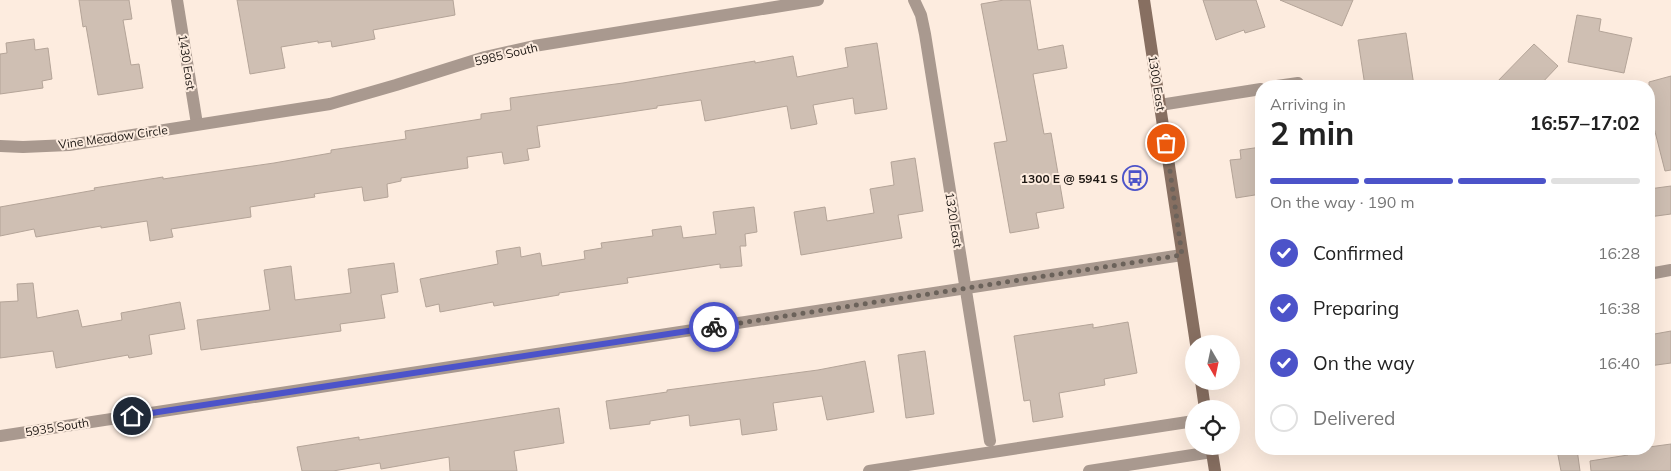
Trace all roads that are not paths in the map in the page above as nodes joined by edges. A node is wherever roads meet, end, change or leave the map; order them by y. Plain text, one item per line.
1 (177, 0) edge
2 (818, 0) edge
3 (914, 0) edge
4 (1144, 0) edge
5 (1255, 90) edge
6 (1160, 105) junction
7 (197, 124) junction
8 (0, 146) edge
9 (1182, 255) junction
10 (1671, 270) edge
11 (1655, 273) edge
12 (965, 289) junction
13 (1195, 335) edge
14 (1185, 422) edge
15 (0, 436) edge
16 (990, 441) dead end
17 (1185, 454) edge
18 (1212, 455) edge
19 (869, 471) edge
20 (1090, 471) edge
21 (1215, 471) edge

1 - 7 street, 1430 East
2 - 7 street, 5985 South
3 - 12 street, 1320 East
4 - 6 main road, 1300 East
5 - 6 street
6 - 9 main road, 1300 East
7 - 8 street, Vine Meadow Circle
9 - 12 street, 5935 South
9 - 13 main road, 1300 East
10 - 11 street
12 - 15 street, 5935 South
12 - 16 street, 1320 East
14 - 19 street
17 - 20 street
18 - 21 main road

